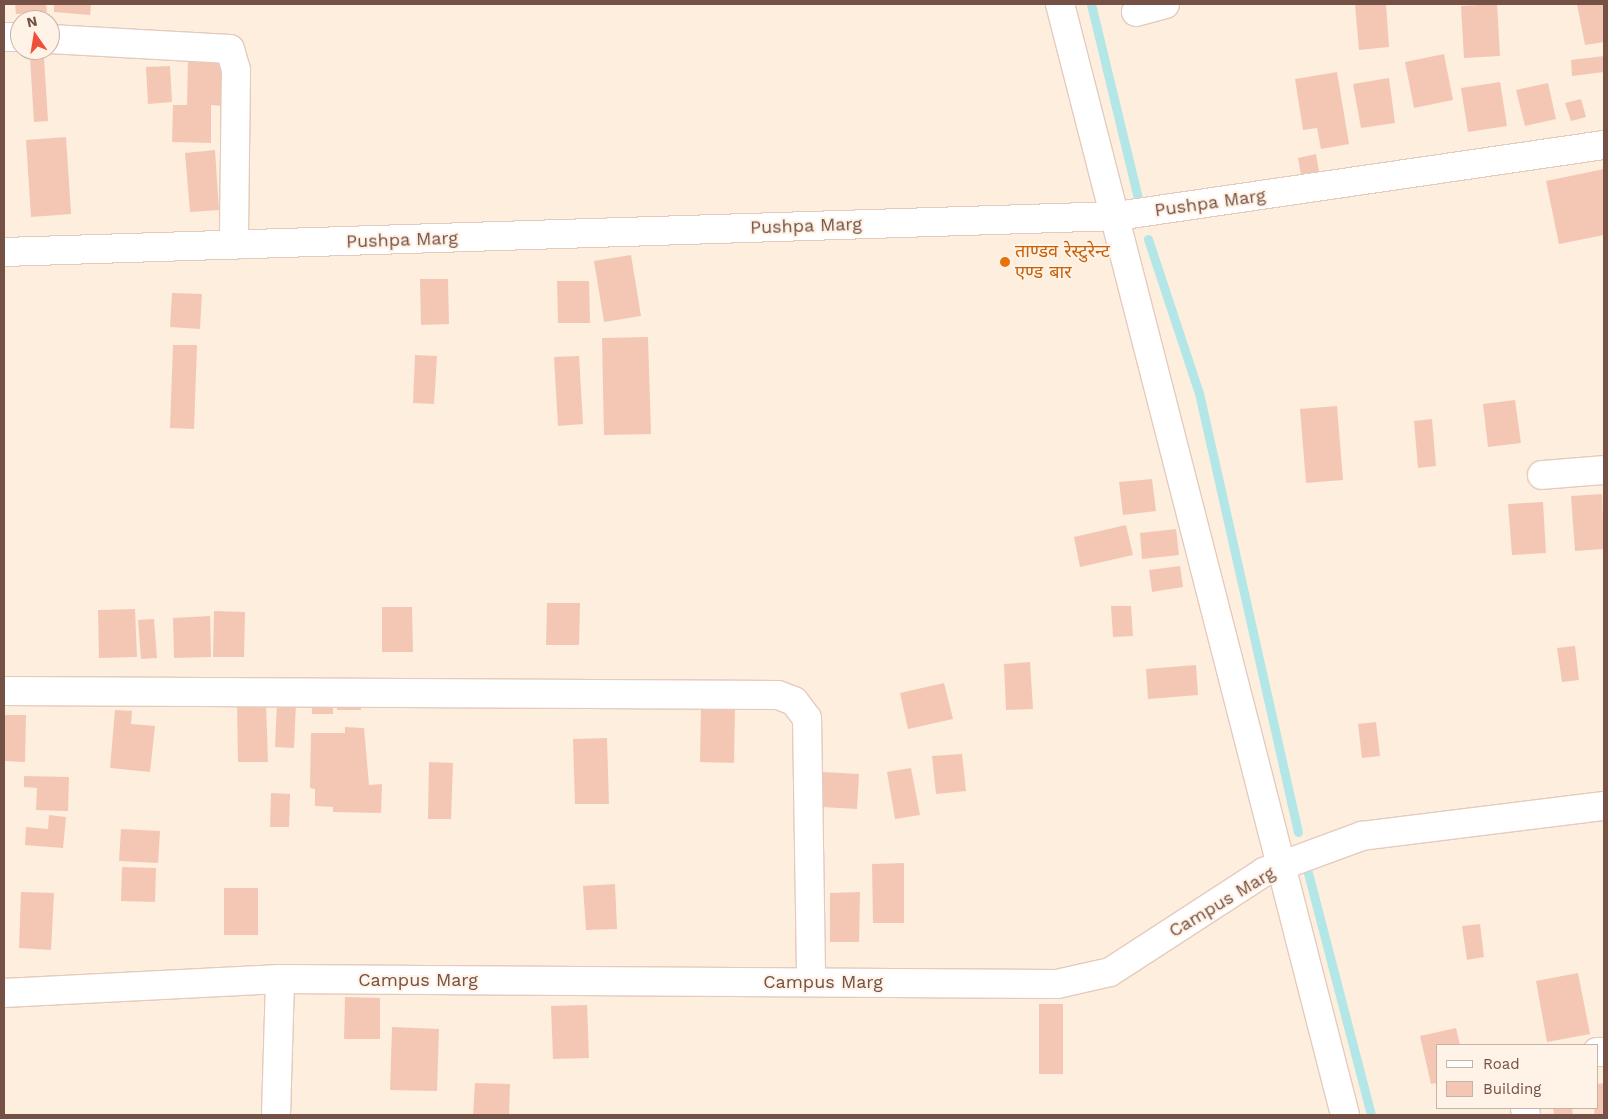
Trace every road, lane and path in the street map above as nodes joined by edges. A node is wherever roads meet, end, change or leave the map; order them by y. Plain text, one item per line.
1 (1060, 4) edge
2 (1165, 4) edge
3 (1136, 12) dead end
4 (60, 40) edge
5 (1604, 145) edge
6 (1117, 216) junction
7 (234, 245) junction
8 (4, 252) edge
9 (1604, 470) edge
10 (1542, 475) dead end
11 (4, 691) edge
12 (1604, 806) edge
13 (1281, 866) junction
14 (280, 979) junction
15 (812, 982) junction
16 (4, 993) edge
17 (276, 1115) edge
18 (1345, 1115) edge

1 - 6 street
2 - 3 street
4 - 7 street
5 - 6 street, Pushpa Marg
6 - 7 street, Pushpa Marg
6 - 13 street
7 - 8 street, Pushpa Marg
9 - 10 street
11 - 15 street
12 - 13 street, Campus Marg
13 - 15 street, Campus Marg
13 - 18 street
14 - 15 street, Campus Marg
14 - 16 street, Campus Marg
14 - 17 street

